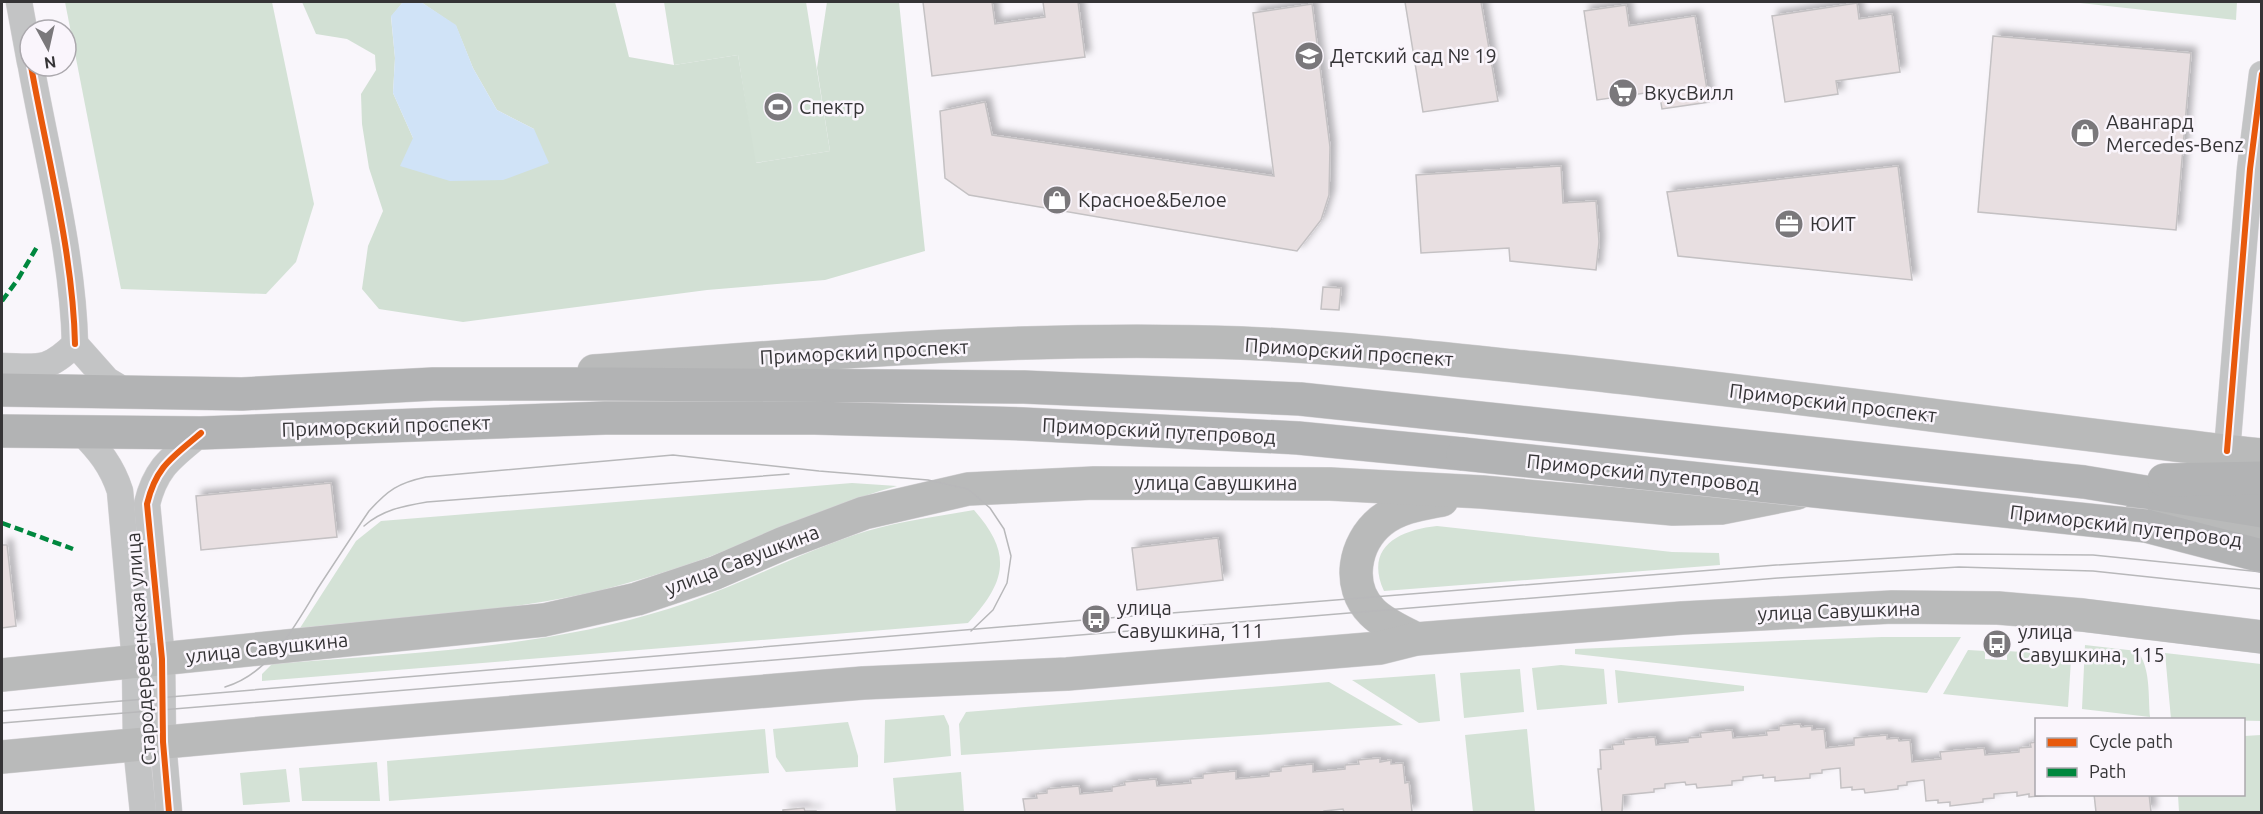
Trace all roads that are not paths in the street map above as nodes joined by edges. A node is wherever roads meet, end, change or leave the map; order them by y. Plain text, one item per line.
1 (19, 2) edge
2 (22, 18) edge
3 (2262, 74) edge
4 (33, 78) edge
5 (75, 344) junction
6 (2, 366) edge
7 (434, 384) junction
8 (1024, 387) joint
9 (2, 390) edge
10 (127, 392) junction
11 (1023, 424) joint
12 (2, 431) edge
13 (81, 432) junction
14 (201, 433) junction
15 (2227, 451) junction
16 (2262, 455) edge
17 (2262, 478) edge
18 (2084, 482) junction
19 (1482, 492) junction
20 (2262, 512) edge
21 (2146, 526) junction
22 (2262, 528) edge
23 (2262, 541) edge
24 (2262, 556) edge
25 (2262, 637) edge
26 (1416, 639) junction
27 (149, 660) junction
28 (2, 675) edge
29 (149, 744) junction
30 (2, 757) edge
31 (143, 813) edge
32 (170, 813) edge

1 - 2 street
3 - 15 street
4 - 5 street
5 - 6 street
5 - 10 street
7 - 8 main road, Приморский проспект
7 - 10 main road, Приморский проспект
7 - 15 main road, Приморский проспект
8 - 18 main road, Приморский путепровод
9 - 10 main road, Приморский проспект
11 - 14 main road, Приморский проспект
11 - 21 main road, Приморский путепровод, bridge
12 - 13 main road, Приморский проспект
13 - 14 main road, Приморский проспект
13 - 27 street, Стародеревенская улица
14 - 27 street, Стародеревенская улица
15 - 16 main road, Приморский проспект
17 - 18 main road
18 - 20 main road, Приморский путепровод
19 - 22 main road, улица Савушкина
19 - 26 main road, улица Савушкина
19 - 27 main road, улица Савушкина
21 - 23 main road, Приморский путепровод
21 - 24 main road
25 - 26 main road, улица Савушкина
26 - 29 main road, улица Савушкина
27 - 28 main road, улица Савушкина
27 - 29 street, Стародеревенская улица
29 - 30 main road, улица Савушкина
29 - 31 street, Стародеревенская улица
29 - 32 street, Стародеревенская улица

